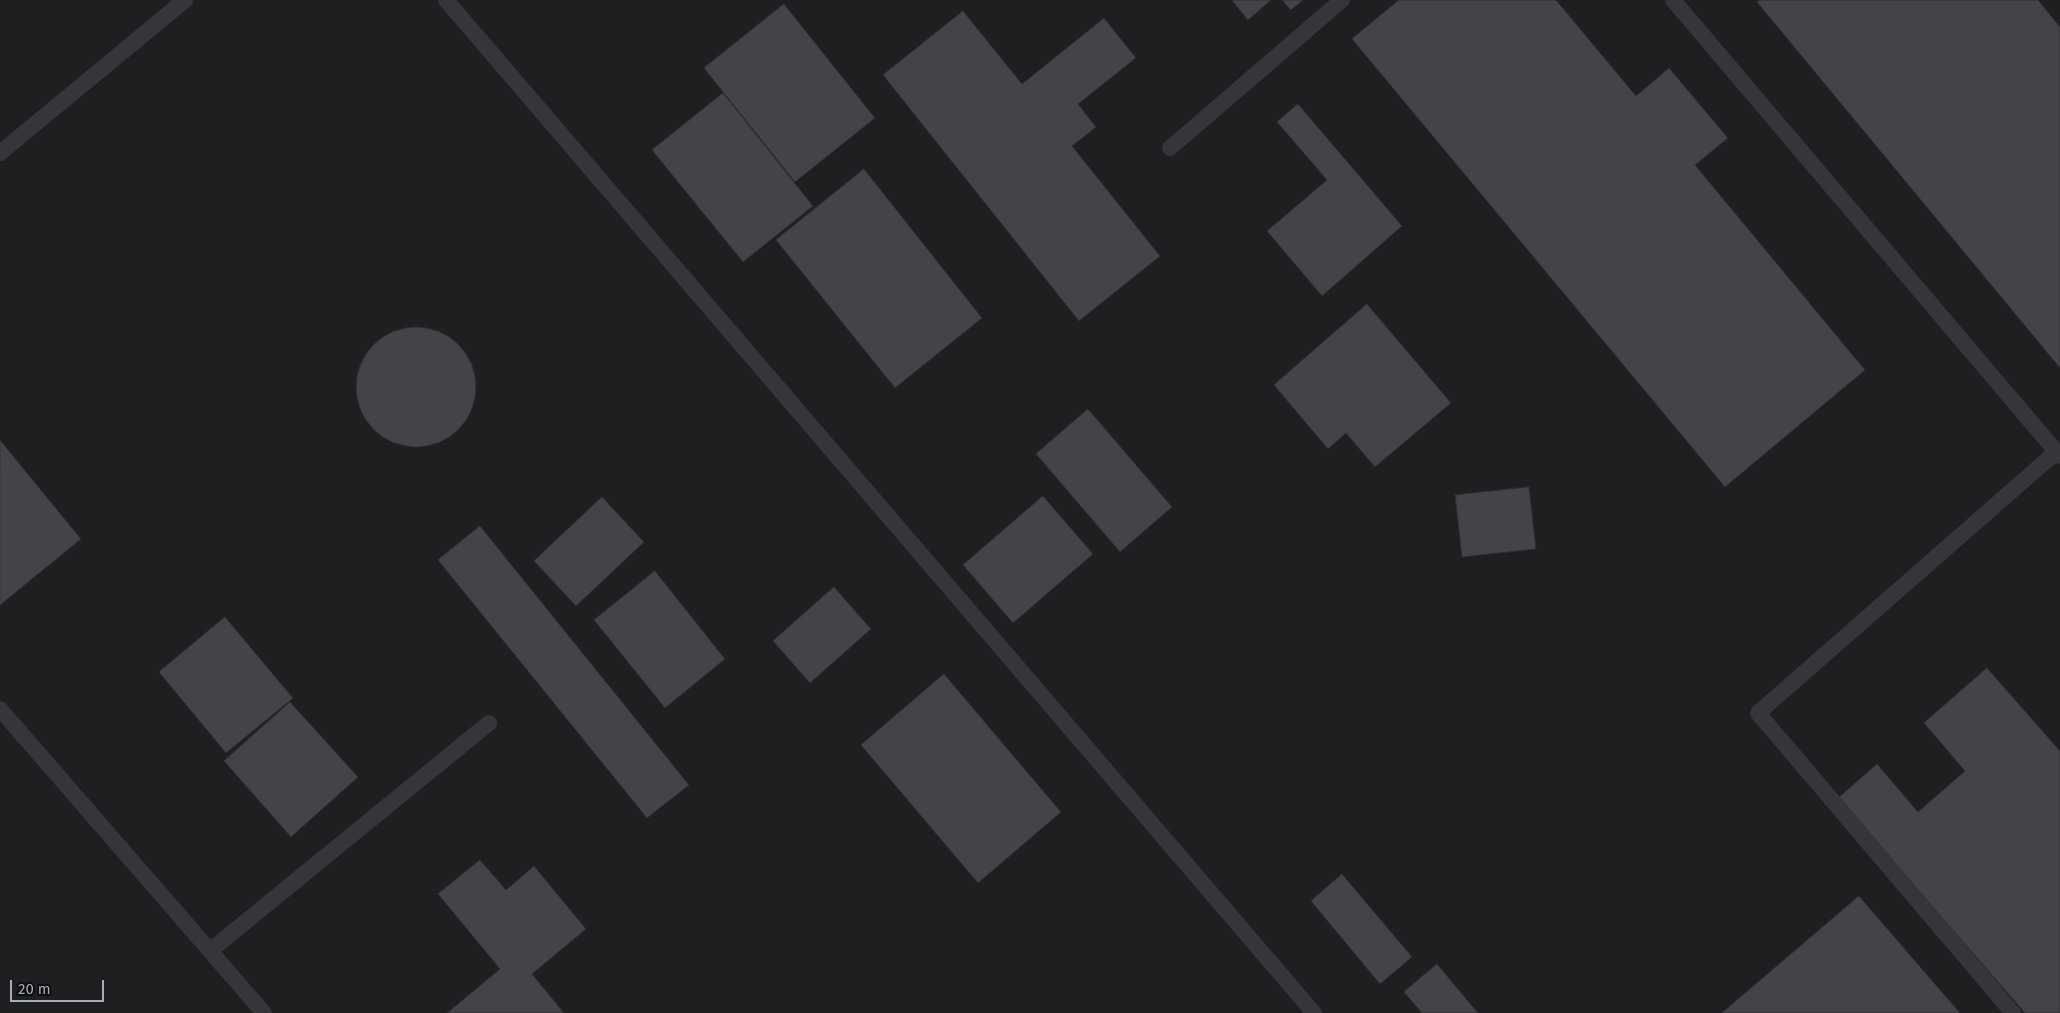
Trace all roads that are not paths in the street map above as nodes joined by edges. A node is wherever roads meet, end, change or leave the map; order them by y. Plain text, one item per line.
1 (185, 0) edge
2 (446, 0) edge
3 (1342, 0) edge
4 (1673, 0) edge
5 (1170, 148) dead end
6 (0, 152) edge
7 (2058, 454) edge
8 (0, 710) edge
9 (489, 723) dead end
10 (210, 950) junction
11 (264, 1013) edge
12 (1314, 1013) edge
13 (2013, 1013) edge

1 - 6 lane
2 - 12 lane
3 - 5 lane
4 - 7 lane
7 - 13 lane
8 - 10 lane
9 - 10 lane
10 - 11 lane

